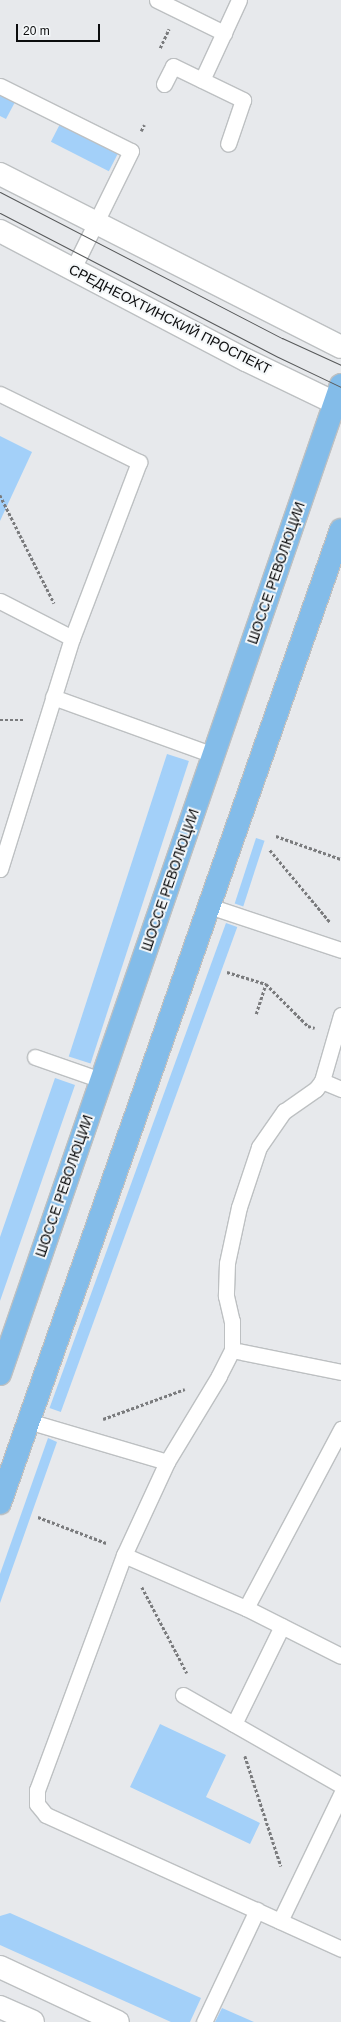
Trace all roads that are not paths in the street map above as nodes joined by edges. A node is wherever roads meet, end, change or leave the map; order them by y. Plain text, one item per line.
1 (157, 0) edge
2 (239, 0) edge
3 (224, 33) junction
4 (202, 80) junction
5 (164, 84) dead end
6 (0, 86) edge
7 (228, 144) dead end
8 (0, 174) edge
9 (96, 222) junction
10 (0, 231) edge
11 (73, 269) junction
12 (341, 347) edge
13 (0, 394) edge
14 (339, 398) edge
15 (341, 530) edge
16 (0, 601) edge
17 (72, 638) junction
18 (53, 698) junction
19 (213, 755) junction
20 (6, 833) edge
21 (0, 868) edge
22 (209, 906) junction
23 (341, 950) edge
24 (341, 1015) edge
25 (35, 1057) dead end
26 (101, 1080) junction
27 (322, 1081) junction
28 (341, 1089) edge
29 (232, 1350) junction
30 (341, 1372) edge
31 (0, 1374) edge
32 (28, 1421) junction
33 (341, 1429) edge
34 (167, 1462) junction
35 (0, 1503) edge
36 (124, 1555) junction
37 (246, 1608) junction
38 (282, 1626) junction
39 (341, 1656) edge
40 (183, 1695) dead end
41 (234, 1724) junction
42 (341, 1786) edge
43 (341, 1794) edge
44 (257, 1910) junction
45 (280, 1921) junction
46 (341, 1949) edge
47 (0, 1967) edge
48 (0, 2007) edge
49 (33, 2022) edge
50 (118, 2022) edge
51 (204, 2022) edge

1 - 3 lane
2 - 3 lane
3 - 4 lane
4 - 5 lane
4 - 7 lane
6 - 9 lane
8 - 9 main road
9 - 11 lane
9 - 12 main road
10 - 11 main road, СРЕДНЕОХТИНСКИЙ ПРОСПЕКТ
11 - 14 main road, СРЕДНЕОХТИНСКИЙ ПРОСПЕКТ
13 - 17 lane
14 - 19 main road, ШОССЕ РЕВОЛЮЦИИ
15 - 22 main road
16 - 17 lane
17 - 18 lane
18 - 19 lane
18 - 20 lane
19 - 26 main road, ШОССЕ РЕВОЛЮЦИИ
20 - 21 lane
22 - 23 lane
22 - 32 main road
24 - 27 lane
25 - 26 lane
26 - 31 main road, ШОССЕ РЕВОЛЮЦИИ
27 - 28 lane
27 - 29 lane
29 - 30 lane
29 - 34 lane
32 - 34 lane
32 - 35 main road
33 - 37 lane
34 - 36 lane
36 - 37 lane
36 - 44 lane
37 - 38 lane
38 - 39 lane
38 - 41 lane
40 - 41 lane
41 - 42 lane
43 - 45 lane
44 - 45 lane
44 - 51 lane
45 - 46 lane
47 - 50 main road
48 - 49 main road

